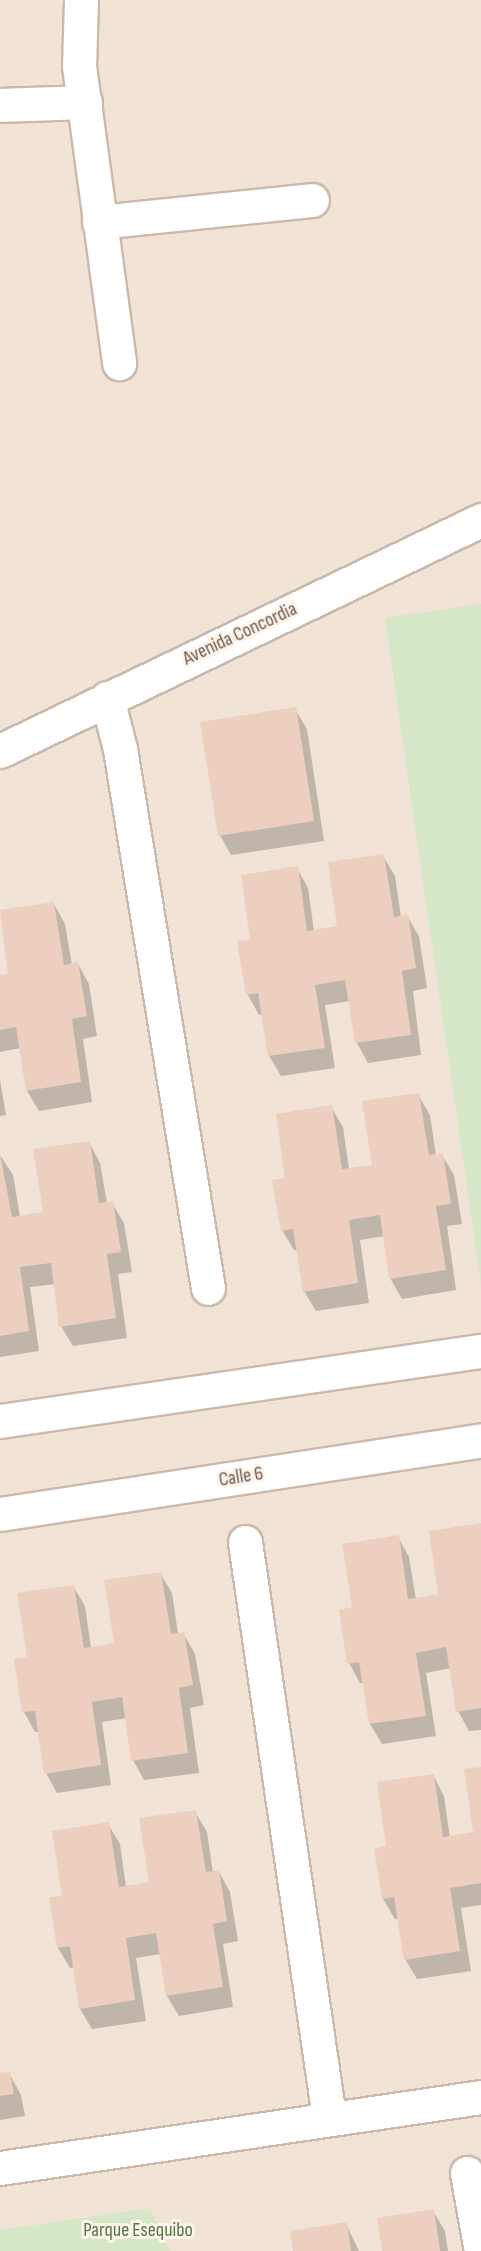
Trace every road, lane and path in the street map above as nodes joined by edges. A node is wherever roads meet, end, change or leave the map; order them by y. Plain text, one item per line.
1 (81, 0) edge
2 (85, 102) junction
3 (0, 105) edge
4 (312, 200) dead end
5 (99, 222) junction
6 (119, 363) dead end
7 (481, 520) edge
8 (107, 698) junction
9 (0, 751) edge
10 (208, 1288) dead end
11 (481, 1351) edge
12 (0, 1421) edge
13 (481, 1440) edge
14 (0, 1514) edge
15 (245, 1542) dead end
16 (481, 2097) edge
17 (329, 2117) junction
18 (0, 2169) edge
19 (467, 2174) dead end
20 (481, 2251) edge

1 - 2 street
2 - 3 street
2 - 5 street
4 - 5 street
5 - 6 street
7 - 8 street, Avenida Concordia
8 - 9 street, Avenida Concordia
8 - 10 street
11 - 12 street
13 - 14 street, Calle 6
15 - 17 street
16 - 17 street
17 - 18 street
19 - 20 street

